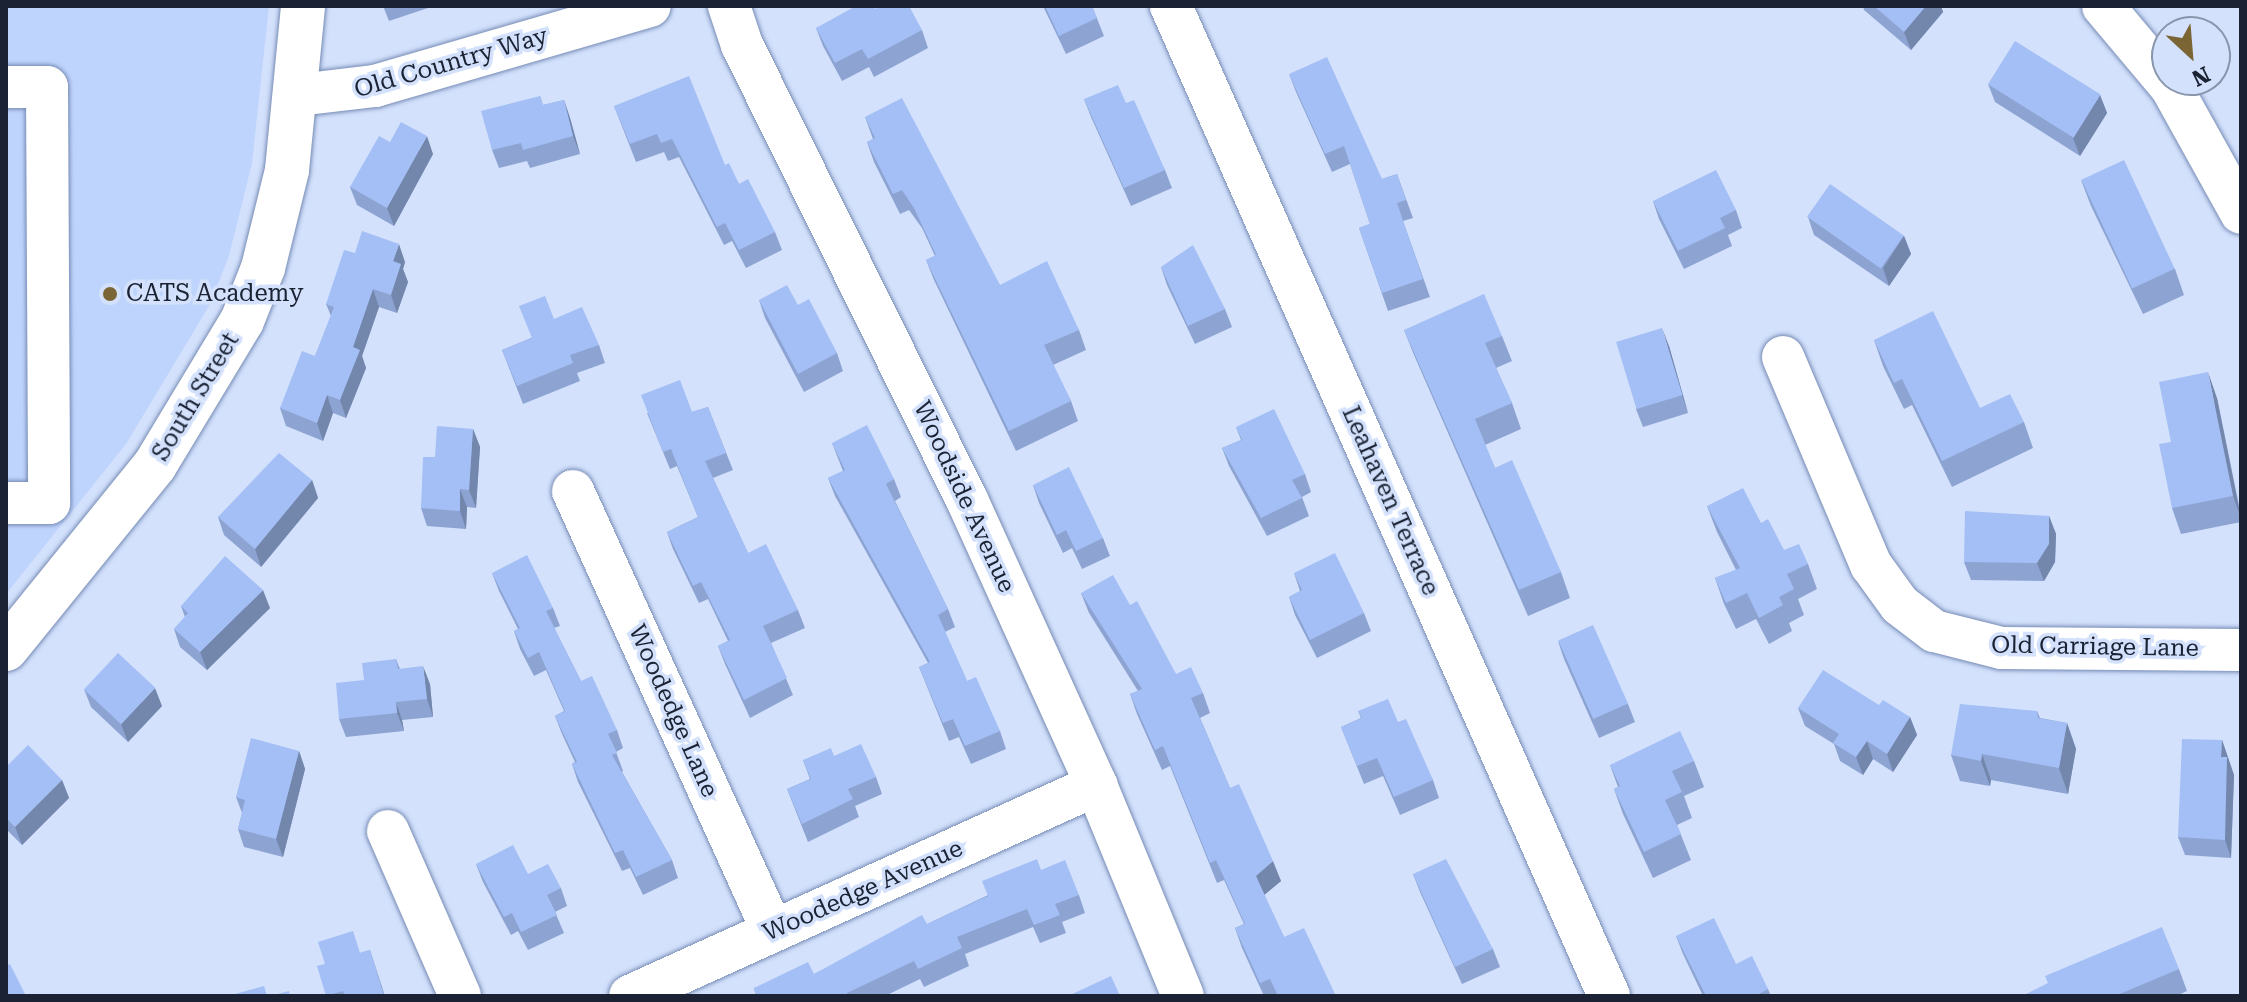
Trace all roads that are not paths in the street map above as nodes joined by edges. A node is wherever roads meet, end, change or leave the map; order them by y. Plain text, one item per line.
1 (303, 6) edge
2 (650, 6) edge
3 (729, 6) edge
4 (1171, 6) edge
5 (2103, 6) edge
6 (6, 87) edge
7 (298, 95) junction
8 (2241, 213) edge
9 (1783, 357) dead end
10 (573, 491) dead end
11 (6, 503) edge
12 (49, 503) junction
13 (99, 539) junction
14 (6, 649) edge
15 (2241, 650) edge
16 (1096, 785) junction
17 (388, 831) dead end
18 (773, 931) junction
19 (460, 996) edge
20 (630, 996) edge
21 (1183, 996) edge
22 (1609, 996) edge

1 - 7 main road, South Street
2 - 7 street, Old Country Way
3 - 16 street, Woodside Avenue
4 - 22 street, Leahaven Terrace
5 - 8 street
6 - 12 street
7 - 13 main road, South Street
9 - 15 street, Old Carriage Lane
10 - 18 street, Woodedge Lane
11 - 12 street
12 - 13 street
13 - 14 main road, South Street
16 - 18 street, Woodedge Avenue
16 - 21 street, Woodside Avenue
17 - 19 street
18 - 20 street, Woodedge Avenue

